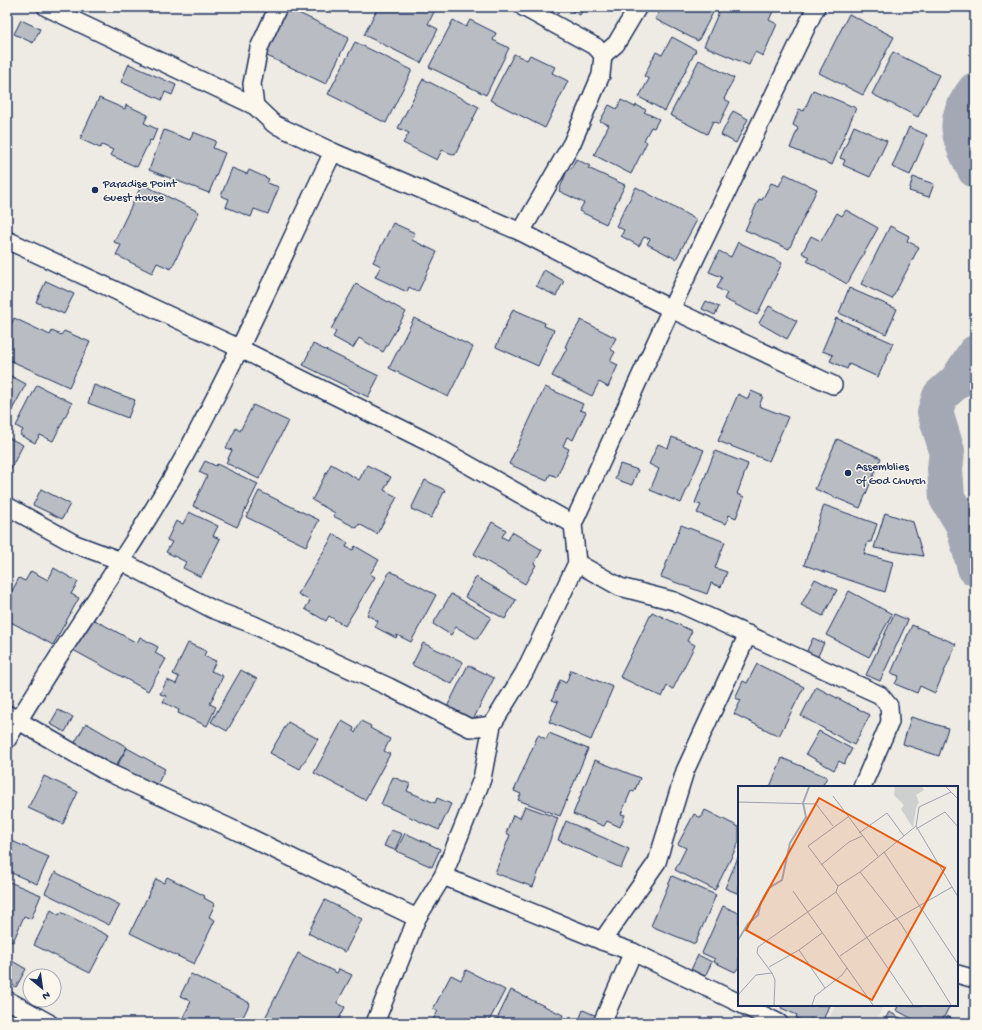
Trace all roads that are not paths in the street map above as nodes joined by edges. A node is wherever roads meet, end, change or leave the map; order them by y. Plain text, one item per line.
1 (46, 7) edge
2 (278, 7) edge
3 (523, 7) edge
4 (638, 7) edge
5 (816, 7) edge
6 (603, 55) junction
7 (255, 106) junction
8 (333, 152) junction
9 (521, 232) junction
10 (7, 240) edge
11 (671, 309) junction
12 (239, 348) junction
13 (833, 385) dead end
14 (7, 506) edge
15 (573, 524) junction
16 (121, 561) junction
17 (578, 563) junction
18 (748, 634) junction
19 (13, 717) edge
20 (492, 725) junction
21 (7, 740) edge
22 (862, 786) edge
23 (443, 876) junction
24 (416, 918) junction
25 (602, 941) junction
26 (633, 952) junction
27 (958, 974) edge
28 (975, 979) edge
29 (7, 1000) edge
30 (738, 1001) edge
31 (748, 1006) edge
32 (48, 1023) edge
33 (375, 1023) edge
34 (602, 1023) edge
35 (779, 1023) edge

1 - 7 street
2 - 7 street
3 - 6 street
4 - 6 street
5 - 11 street
6 - 9 street
7 - 8 street
8 - 9 street
8 - 12 street
9 - 11 street
10 - 12 street
11 - 13 street
11 - 15 street
12 - 15 street
12 - 16 street
14 - 16 street
15 - 17 street
16 - 19 street
16 - 20 street
17 - 18 street
17 - 20 street
18 - 22 street
18 - 25 street
19 - 21 street
19 - 24 street
20 - 23 street
23 - 24 street
23 - 25 street
24 - 33 street
25 - 26 street
26 - 30 street
26 - 34 street
27 - 28 street
29 - 32 street
31 - 35 street

